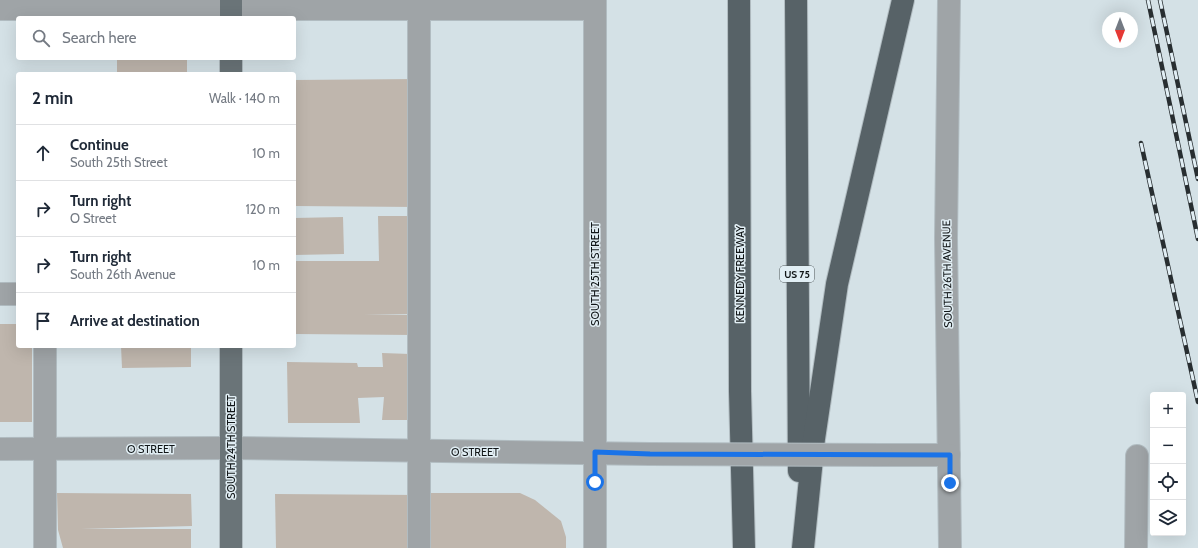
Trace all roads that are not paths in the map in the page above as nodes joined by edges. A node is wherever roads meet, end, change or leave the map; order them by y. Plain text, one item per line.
1 (739, 0) edge
2 (796, 0) edge
3 (903, 0) edge
4 (949, 0) edge
5 (149, 4) edge
6 (419, 4) edge
7 (595, 4) edge
8 (44, 5) edge
9 (0, 9) edge
10 (231, 9) edge
11 (231, 60) edge
12 (231, 72) edge
13 (0, 294) edge
14 (16, 294) edge
15 (45, 348) edge
16 (231, 348) edge
17 (231, 448) junction
18 (45, 449) junction
19 (0, 450) edge
20 (419, 452) junction
21 (595, 452) junction
22 (950, 455) junction
23 (1137, 456) dead end
24 (744, 498) junction
25 (45, 548) edge
26 (231, 548) edge
27 (419, 548) edge
28 (595, 548) edge
29 (738, 548) edge
30 (744, 548) edge
31 (802, 548) edge
32 (950, 548) edge
33 (1136, 548) edge

1 - 24 highway, KENNEDY FREEWAY
2 - 31 highway, US 75
3 - 31 highway
4 - 22 street, SOUTH 26TH AVENUE
5 - 8 street
5 - 10 street
6 - 7 street
6 - 10 street
6 - 20 street
7 - 21 street, SOUTH 25TH STREET
8 - 9 street
11 - 12 main road
13 - 14 street
15 - 18 street
16 - 17 main road, SOUTH 24TH STREET
17 - 18 street, O STREET
17 - 20 street, O STREET
17 - 26 main road, SOUTH 24TH STREET
18 - 19 street, O STREET
18 - 25 street
20 - 21 street, O STREET
20 - 27 street
21 - 22 street, O STREET, bridge
21 - 28 street, SOUTH 25TH STREET
22 - 32 street, SOUTH 26TH AVENUE
23 - 33 street
24 - 29 highway
24 - 30 highway, KENNEDY FREEWAY

